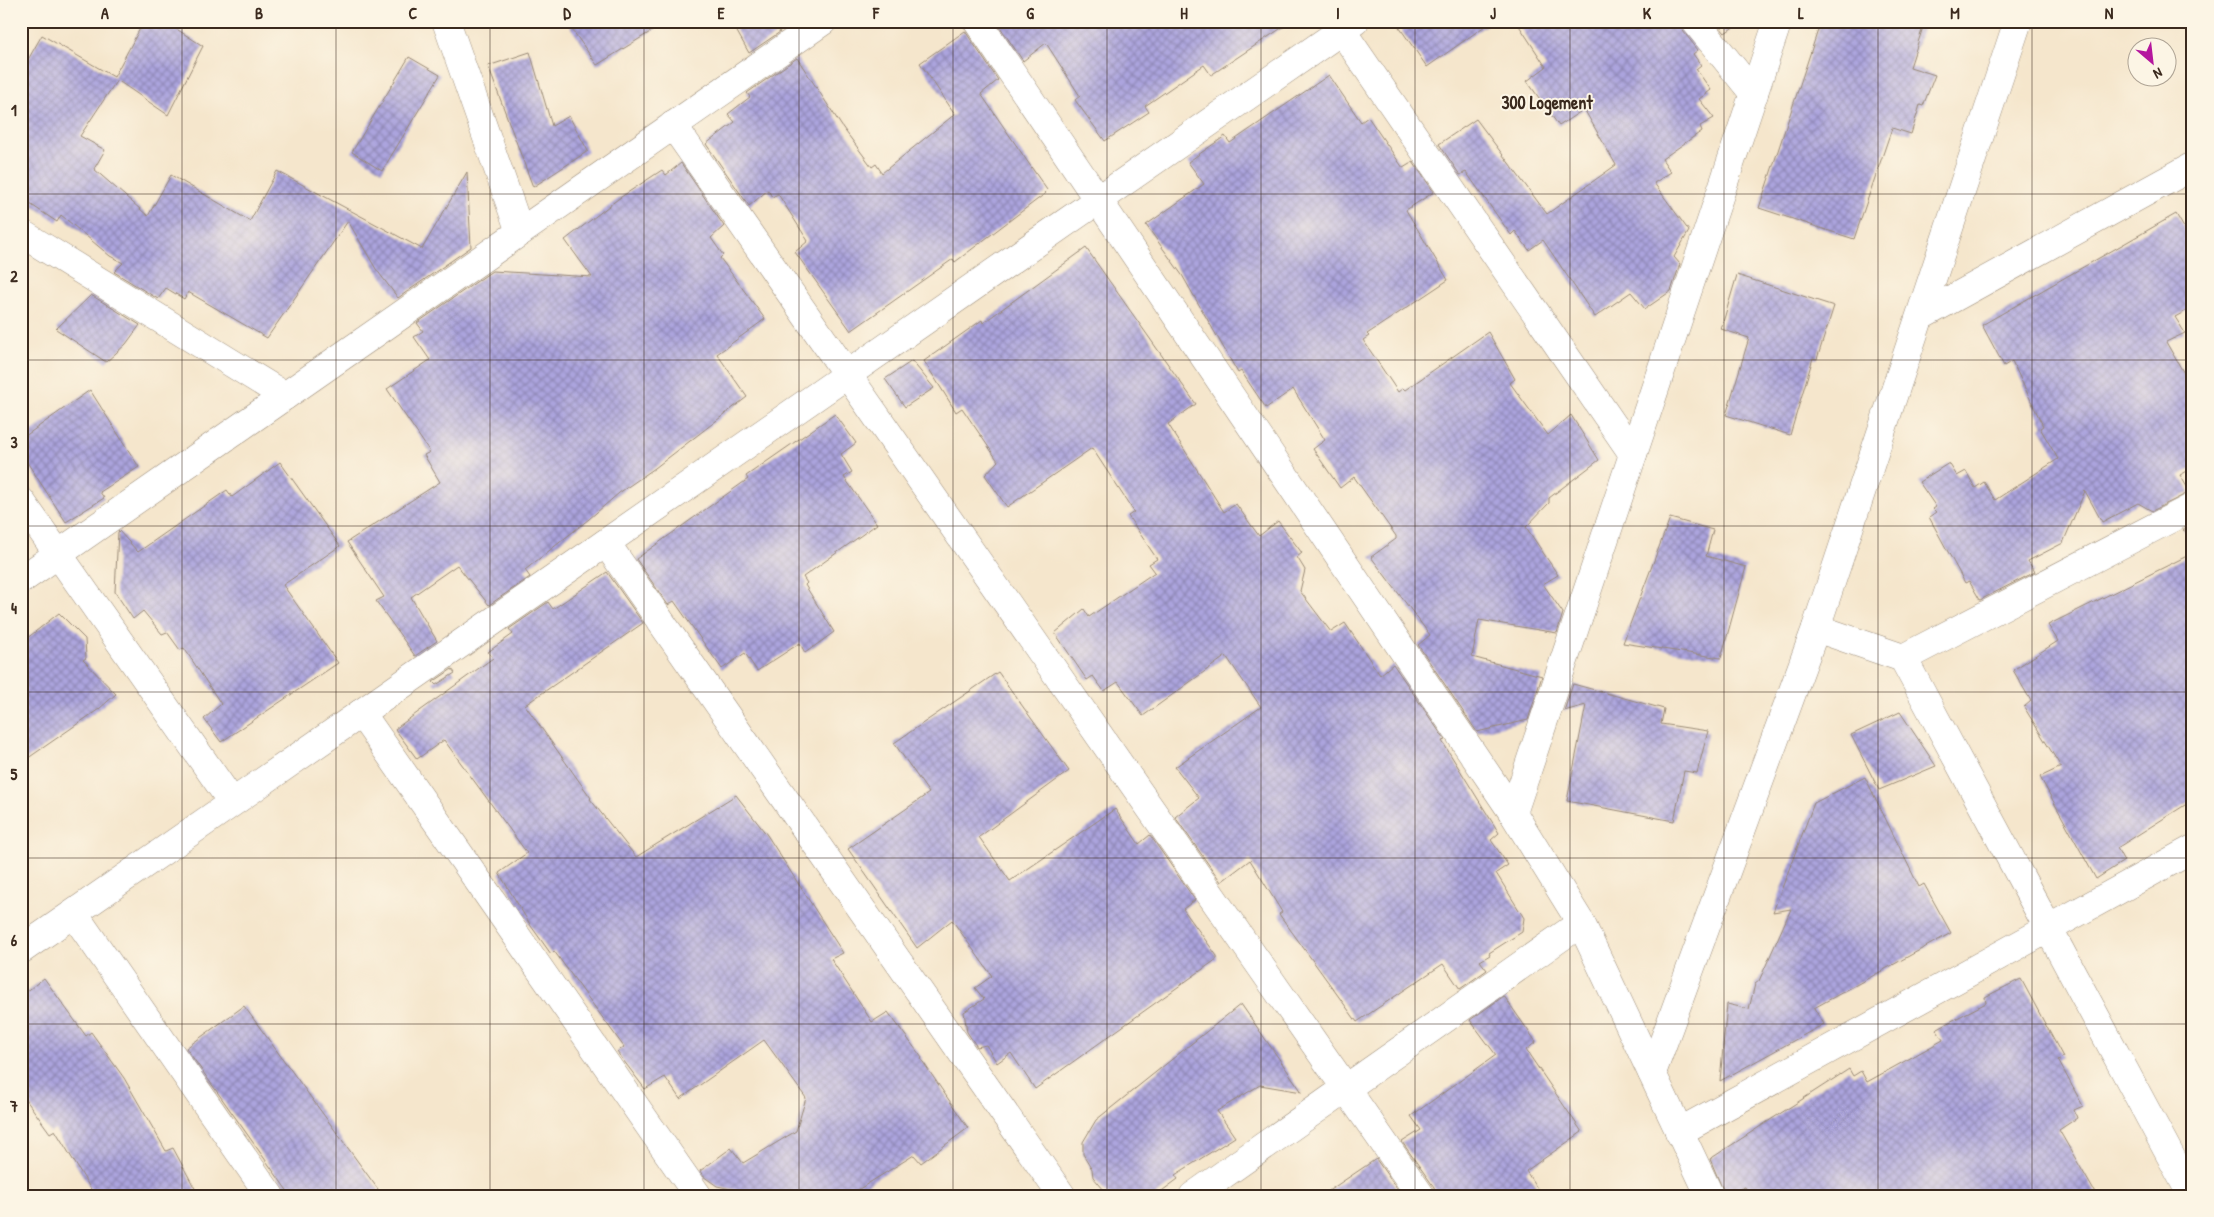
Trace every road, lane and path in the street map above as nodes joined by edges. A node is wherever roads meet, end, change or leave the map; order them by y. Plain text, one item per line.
1 (446, 21) edge
2 (823, 21) edge
3 (977, 21) edge
4 (1695, 21) edge
5 (1778, 21) edge
6 (2018, 21) edge
7 (1344, 24) edge
8 (1754, 94) junction
9 (673, 125) junction
10 (2193, 166) edge
11 (1098, 200) junction
12 (520, 232) junction
13 (21, 233) edge
14 (1920, 316) junction
15 (847, 375) junction
16 (285, 396) junction
17 (1634, 454) junction
18 (21, 501) edge
19 (2193, 507) edge
20 (606, 543) junction
21 (58, 554) junction
22 (21, 580) edge
23 (1816, 628) junction
24 (1903, 658) junction
25 (361, 713) junction
26 (232, 802) junction
27 (1513, 813) junction
28 (2193, 849) edge
29 (74, 914) junction
30 (1581, 923) junction
31 (2048, 928) junction
32 (21, 950) edge
33 (1652, 1073) junction
34 (1345, 1088) junction
35 (1680, 1132) junction
36 (270, 1196) edge
37 (698, 1196) edge
38 (1062, 1196) edge
39 (1193, 1196) edge
40 (1421, 1196) edge
41 (1710, 1196) edge
42 (2192, 1196) edge

1 - 12 street
2 - 9 street
3 - 11 street
4 - 8 street
5 - 8 street
6 - 14 street
7 - 11 street
7 - 17 street
8 - 17 street
9 - 12 street
9 - 15 street
10 - 14 street
11 - 15 street
11 - 27 street
12 - 16 street
13 - 16 street
14 - 23 street
15 - 20 street
15 - 34 street
16 - 21 street
17 - 27 street
18 - 21 street
19 - 24 street
20 - 25 street
20 - 38 street
21 - 22 street
21 - 26 street
23 - 24 street
23 - 33 street
24 - 31 street
25 - 26 street
25 - 37 street
26 - 29 street
27 - 30 street
28 - 31 street
29 - 32 street
29 - 36 street
30 - 33 street
30 - 34 street
31 - 35 street
31 - 42 street
33 - 35 street
34 - 39 street
34 - 40 street
35 - 41 street

